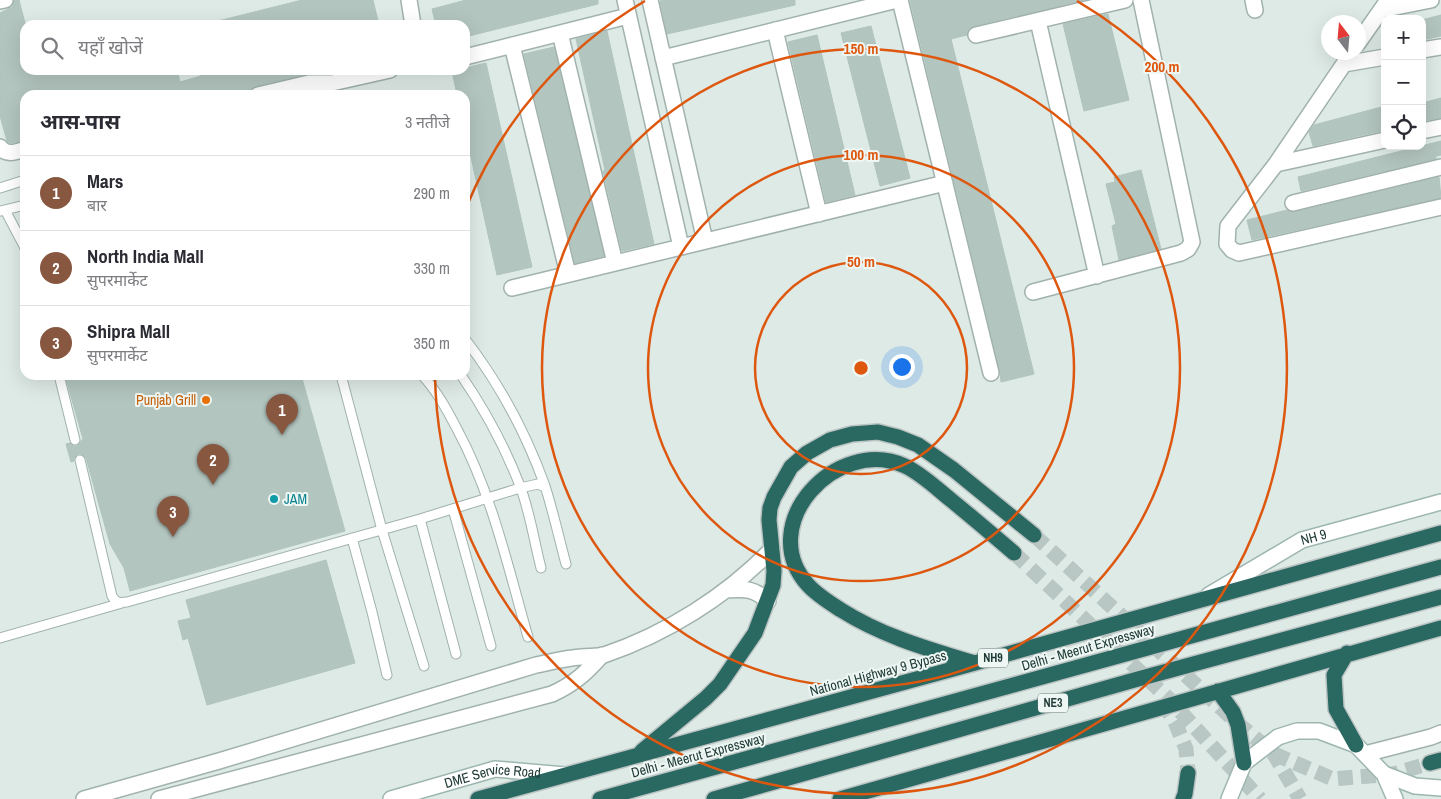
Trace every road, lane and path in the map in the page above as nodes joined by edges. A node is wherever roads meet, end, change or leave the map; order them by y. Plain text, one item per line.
1 (5, 0) edge
2 (408, 0) edge
3 (625, 0) edge
4 (650, 0) edge
5 (899, 0) edge
6 (1125, 0) edge
7 (1141, 0) edge
8 (1431, 0) edge
9 (0, 1) edge
10 (1384, 5) edge
11 (628, 16) junction
12 (413, 20) edge
13 (1038, 20) junction
14 (775, 30) junction
15 (1366, 31) edge
16 (560, 33) junction
17 (976, 36) dead end
18 (512, 45) junction
19 (1441, 46) edge
20 (1426, 49) edge
21 (470, 56) edge
22 (1381, 56) edge
23 (1366, 57) edge
24 (663, 58) junction
25 (1347, 60) edge
26 (368, 75) edge
27 (279, 90) edge
28 (1441, 127) edge
29 (1426, 130) edge
30 (1381, 141) edge
31 (0, 147) edge
32 (20, 150) edge
33 (1276, 164) junction
34 (1441, 167) edge
35 (20, 182) edge
36 (945, 184) junction
37 (0, 188) edge
38 (1293, 203) dead end
39 (20, 206) edge
40 (1441, 207) edge
41 (2, 210) edge
42 (819, 214) junction
43 (20, 240) edge
44 (705, 241) junction
45 (681, 247) junction
46 (615, 263) junction
47 (568, 274) junction
48 (1098, 276) junction
49 (512, 288) dead end
50 (1033, 292) dead end
51 (470, 345) edge
52 (991, 374) dead end
53 (60, 380) edge
54 (342, 380) edge
55 (426, 380) edge
56 (465, 380) edge
57 (75, 440) dead end
58 (80, 460) dead end
59 (545, 487) junction
60 (520, 488) junction
61 (488, 499) junction
62 (1441, 502) edge
63 (453, 509) junction
64 (420, 519) junction
65 (382, 530) junction
66 (1441, 533) edge
67 (1034, 535) tunnel mouth
68 (352, 538) junction
69 (772, 549) junction
70 (1014, 553) tunnel mouth
71 (566, 564) dead end
72 (1441, 567) edge
73 (541, 568) dead end
74 (727, 590) junction
75 (1441, 597) edge
76 (768, 601) junction
77 (1199, 601) junction
78 (127, 602) junction
79 (1441, 628) edge
80 (528, 637) dead end
81 (0, 638) edge
82 (491, 646) dead end
83 (456, 654) dead end
84 (1347, 654) junction
85 (602, 655) junction
86 (975, 663) junction
87 (424, 666) dead end
88 (387, 675) dead end
89 (1218, 692) junction
90 (1441, 733) edge
91 (1361, 749) junction
92 (637, 755) junction
93 (1244, 763) junction
94 (1188, 773) tunnel mouth
95 (1384, 774) junction
96 (566, 775) junction
97 (1441, 788) edge
98 (114, 795) edge
99 (84, 799) edge
100 (159, 799) edge
101 (391, 799) edge
102 (478, 799) edge
103 (600, 799) edge
104 (714, 799) edge
105 (840, 799) edge
106 (1183, 799) edge
107 (1229, 799) edge
108 (1395, 799) edge

1 - 9 street
2 - 12 street
3 - 11 street
4 - 24 street
5 - 14 street
5 - 36 street
6 - 13 street
7 - 48 street
8 - 10 street
10 - 15 street
11 - 16 street
11 - 45 street
13 - 17 street
13 - 48 street
14 - 24 street
14 - 42 street
16 - 18 street
16 - 46 street
18 - 21 street
18 - 47 street
19 - 20 street
22 - 23 street
24 - 44 street
25 - 33 street
26 - 27 street
28 - 29 street
30 - 33 street
31 - 32 street
33 - 40 street
34 - 38 street
35 - 37 lane
36 - 42 street
36 - 52 street
39 - 41 lane
41 - 43 lane
42 - 44 street
44 - 45 street
45 - 46 street
46 - 47 street
47 - 49 street
48 - 50 street
51 - 59 lane
53 - 57 lane
54 - 65 lane
55 - 61 lane
56 - 60 lane
58 - 78 lane
59 - 60 lane
59 - 71 lane
60 - 61 lane
60 - 73 lane
61 - 63 lane
61 - 80 lane
62 - 77 street, NH 9
63 - 64 lane
63 - 82 lane
64 - 65 lane
64 - 83 lane
65 - 68 lane
65 - 87 lane
66 - 77 highway, NH9
67 - 69 highway
68 - 78 lane
68 - 88 lane
69 - 74 street
69 - 76 highway
70 - 86 highway
72 - 103 highway, Delhi - Meerut Expressway / NE3
74 - 76 street
74 - 85 street
75 - 104 highway, NE3
76 - 92 highway
77 - 86 highway, National Highway 9 Bypass / NH9
78 - 81 lane
79 - 84 highway
84 - 89 highway
84 - 91 highway
85 - 98 street
85 - 100 street
86 - 92 highway, National Highway 9 Bypass / NH9
89 - 93 highway
89 - 105 highway
90 - 91 street
91 - 93 street
91 - 95 street
92 - 96 highway, National Highway 9 Bypass / NH9
93 - 107 street
94 - 106 highway
95 - 97 street
95 - 108 street
96 - 101 street, DME Service Road
96 - 102 highway, NH9
98 - 99 street

